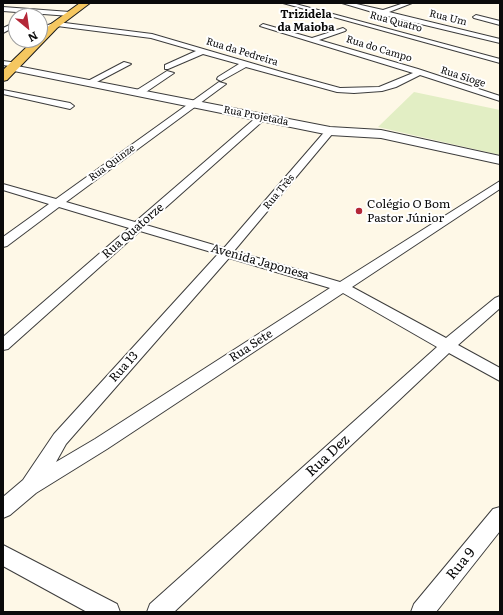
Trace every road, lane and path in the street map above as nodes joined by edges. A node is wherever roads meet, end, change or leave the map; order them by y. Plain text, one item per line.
1 (86, 3) edge
2 (286, 3) edge
3 (346, 3) edge
4 (395, 3) edge
5 (406, 4) edge
6 (3, 9) edge
7 (383, 12) junction
8 (70, 14) junction
9 (476, 17) dead end
10 (356, 21) junction
11 (500, 23) edge
12 (56, 25) junction
13 (263, 26) dead end
14 (48, 30) edge
15 (343, 30) dead end
16 (313, 40) junction
17 (500, 41) edge
18 (28, 48) edge
19 (203, 51) junction
20 (500, 60) edge
21 (127, 64) dead end
22 (245, 64) junction
23 (10, 65) edge
24 (419, 73) junction
25 (3, 77) edge
26 (90, 82) junction
27 (3, 92) edge
28 (140, 92) junction
29 (500, 99) edge
30 (195, 103) junction
31 (70, 106) dead end
32 (262, 117) junction
33 (330, 131) junction
34 (500, 160) edge
35 (500, 184) edge
36 (3, 187) edge
37 (58, 202) junction
38 (138, 226) junction
39 (3, 243) edge
40 (228, 252) junction
41 (342, 286) junction
42 (500, 301) edge
43 (3, 345) edge
44 (448, 345) junction
45 (500, 375) edge
46 (29, 487) junction
47 (3, 509) edge
48 (500, 516) edge
49 (3, 555) edge
50 (109, 612) edge
51 (158, 612) edge
52 (422, 612) edge

1 - 8 main road
2 - 10 street, Rua Quatro
3 - 7 street, Rua Um
4 - 5 street
5 - 7 street, Rua do Campo
6 - 8 street
7 - 10 street, Rua do Campo
7 - 17 street, Rua Um
8 - 12 main road
9 - 11 street
10 - 20 street, Rua Quatro
12 - 14 main road
12 - 19 street, Rua da Pedreira
13 - 16 street, Rua do Campo
15 - 16 street
16 - 24 street, Rua do Campo
18 - 23 main road
19 - 22 street, Rua da Pedreira
19 - 28 street
21 - 26 street
22 - 24 street, Rua da Pedreira
22 - 30 street, Rua Quinze
23 - 25 main road
23 - 26 street, Rua Projetada
24 - 29 street, Rua Sioge
26 - 28 street, Rua Projetada
27 - 31 street
28 - 30 street, Rua Projetada
30 - 32 street, Rua Projetada
30 - 37 street, Rua Quinze
32 - 33 street, Rua Projetada
32 - 38 street, Rua Quatorze
33 - 34 street, Rua Projetada
33 - 40 street, Rua Três
35 - 41 street, Rua Sete
36 - 37 street, Avenida Japonesa
37 - 38 street, Avenida Japonesa
37 - 39 street, Rua Quinze
38 - 40 street, Avenida Japonesa
38 - 43 street, Rua Quatorze
40 - 41 street, Avenida Japonesa
40 - 46 street, Rua 13
41 - 44 street, Avenida Japonesa
41 - 46 street, Rua Sete
42 - 44 street, Rua Dez
44 - 45 street, Avenida Japonesa
44 - 51 street, Rua Dez
46 - 47 street, Rua Sete
48 - 52 street, Rua 9
49 - 50 street

